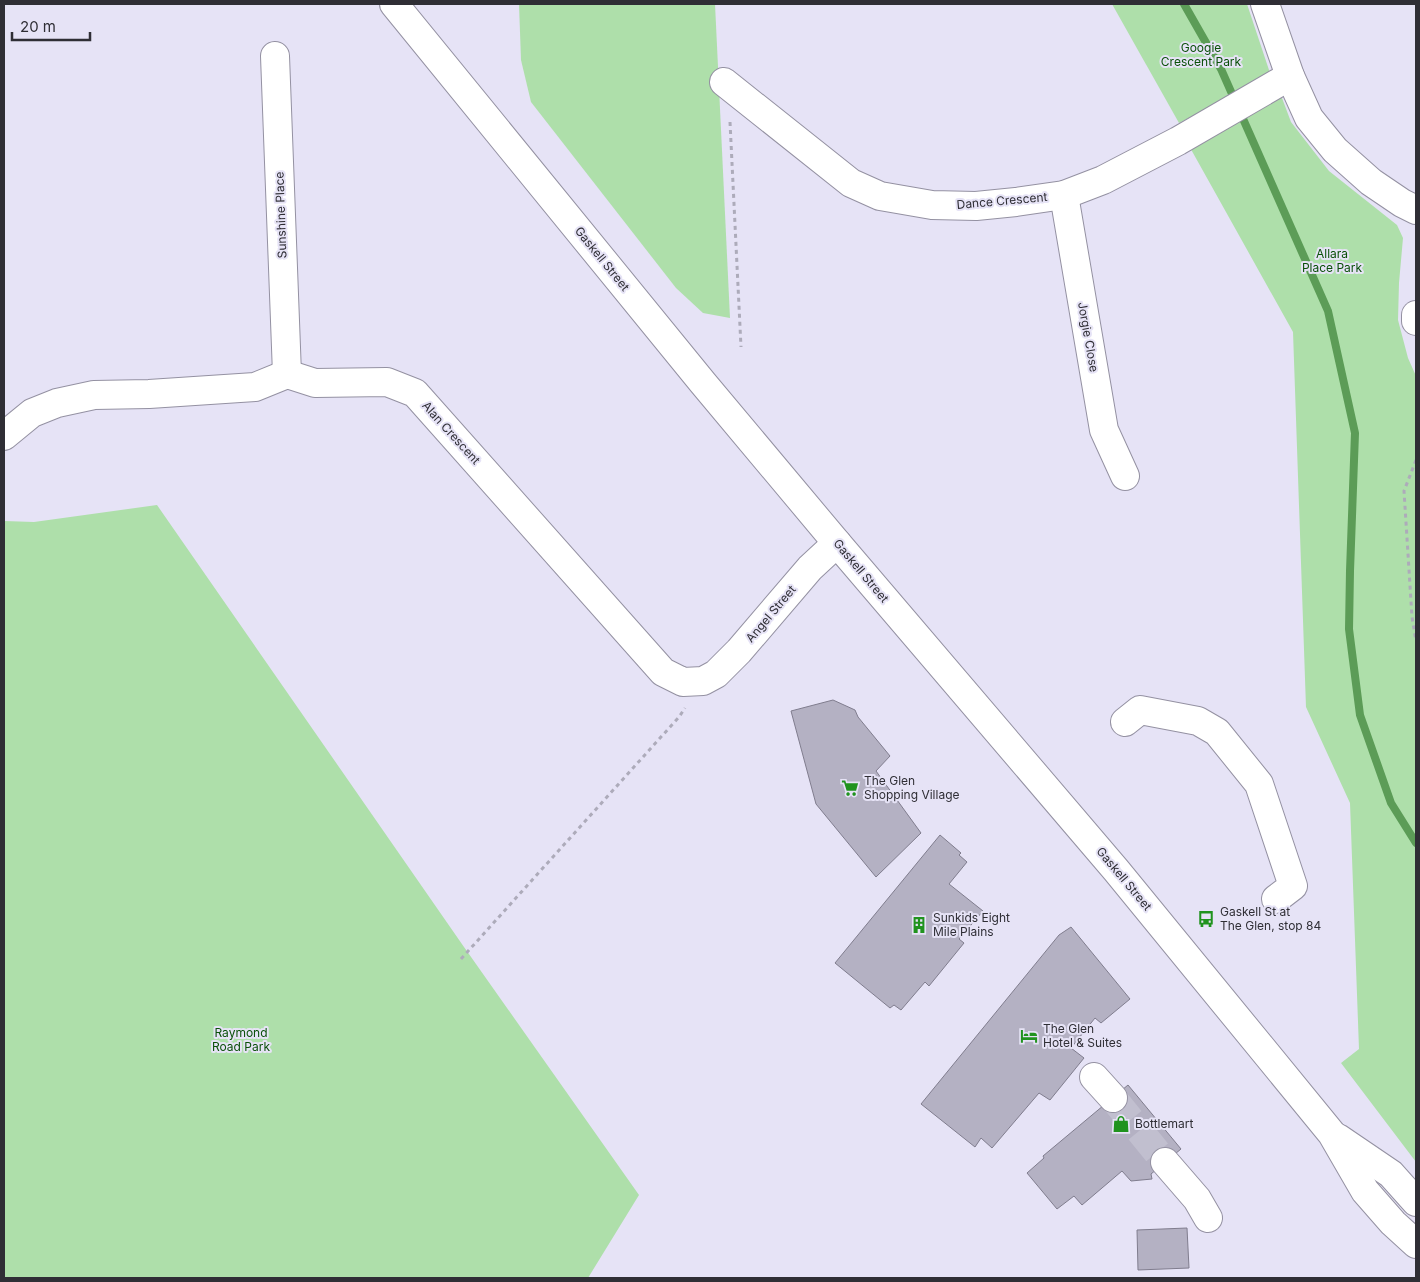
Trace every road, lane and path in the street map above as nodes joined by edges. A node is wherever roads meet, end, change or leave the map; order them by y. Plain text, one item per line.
1 (394, 4) edge
2 (1265, 4) edge
3 (274, 56) dead end
4 (1290, 76) junction
5 (724, 82) joint
6 (1064, 195) junction
7 (1416, 210) edge
8 (1416, 315) edge
9 (1416, 321) edge
10 (741, 347) dead end
11 (287, 374) junction
12 (4, 436) edge
13 (1416, 460) edge
14 (1125, 476) dead end
15 (837, 543) junction
16 (1416, 641) edge
17 (703, 681) junction
18 (1125, 722) dead end
19 (1276, 899) dead end
20 (461, 959) dead end
21 (1094, 1077) dead end
22 (1113, 1098) tunnel mouth
23 (1332, 1134) junction
24 (1166, 1162) tunnel mouth
25 (1416, 1202) edge
26 (1208, 1218) dead end
27 (1416, 1244) edge

1 - 15 street, Gaskell Street
2 - 4 street
3 - 11 street, Sunshine Place
4 - 6 street, Dance Crescent
4 - 7 street
5 - 6 street, Dance Crescent
5 - 10 path
6 - 14 street, Jorgie Close
8 - 9 street
11 - 12 street
11 - 17 street, Alan Crescent
13 - 16 path
15 - 17 street, Angel Street
15 - 23 street, Gaskell Street
17 - 20 path
18 - 19 street
21 - 22 street
23 - 25 street, Gaskell Street
23 - 27 street, Gaskell Street
24 - 26 street

